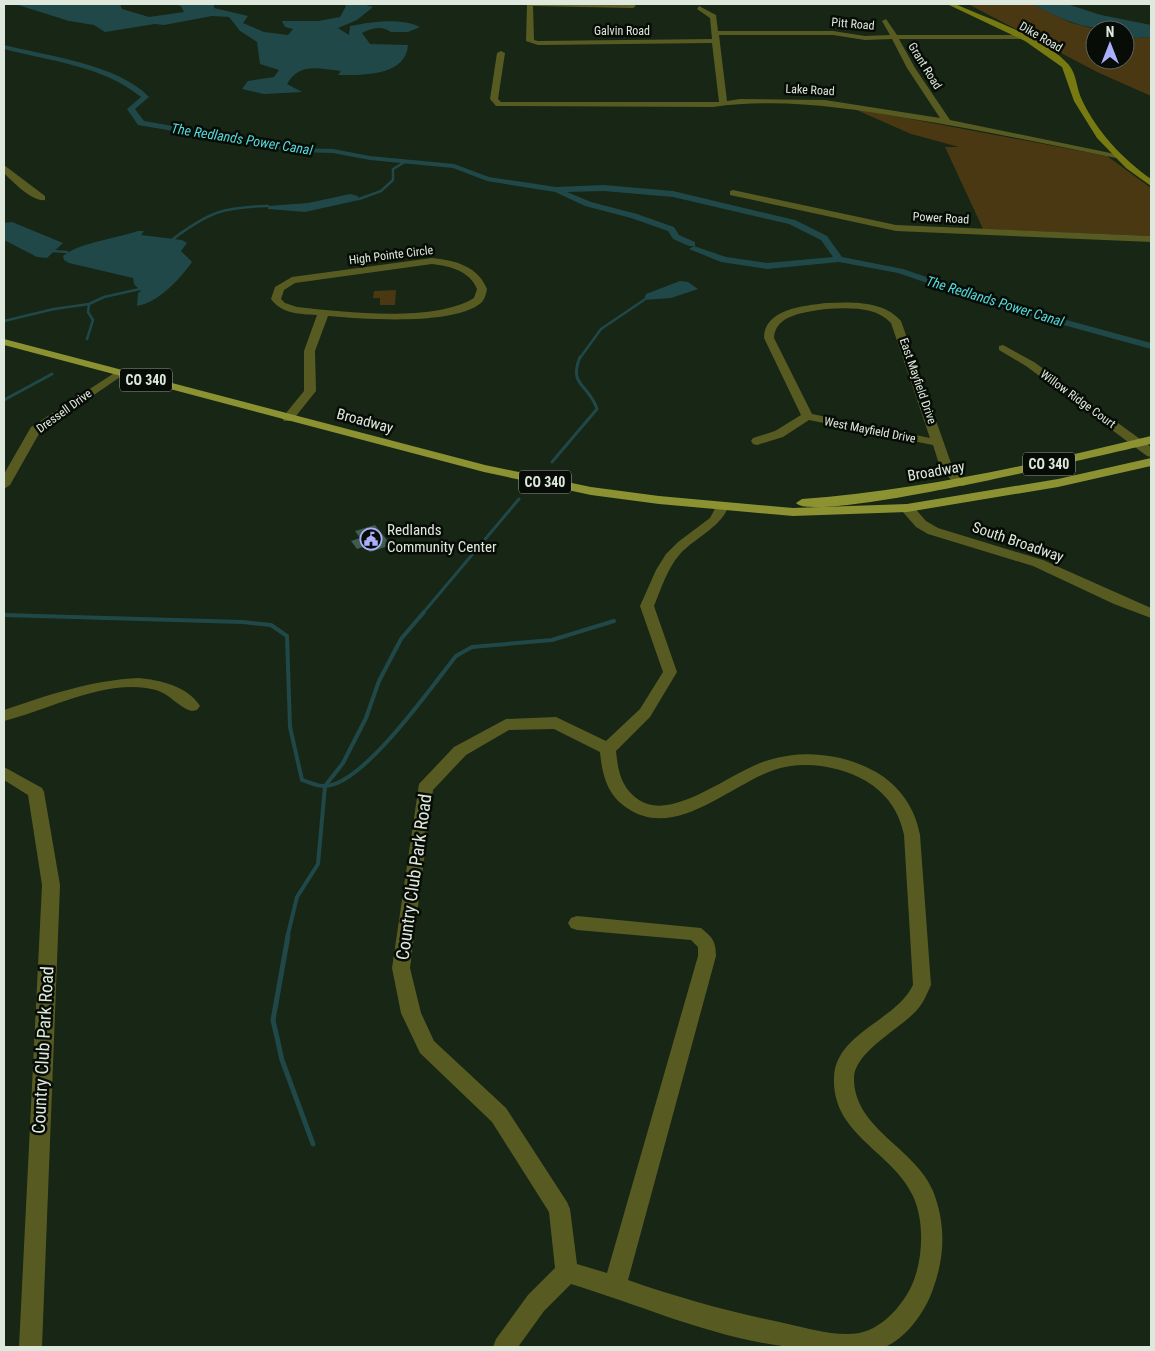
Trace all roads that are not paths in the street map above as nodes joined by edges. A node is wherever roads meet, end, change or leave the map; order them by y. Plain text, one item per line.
1 (530, 4) edge
2 (950, 4) edge
3 (633, 6) dead end
4 (699, 8) dead end
5 (886, 21) dead end
6 (893, 36) junction
7 (715, 37) junction
8 (1019, 37) junction
9 (501, 53) dead end
10 (723, 102) junction
11 (947, 122) junction
12 (1116, 155) junction
13 (4, 168) edge
14 (1151, 183) edge
15 (734, 193) dead end
16 (42, 198) dead end
17 (1151, 239) edge
18 (853, 305) joint
19 (324, 313) junction
20 (4, 342) edge
21 (1003, 348) dead end
22 (119, 372) junction
23 (807, 416) junction
24 (288, 418) junction
25 (1151, 440) edge
26 (757, 441) dead end
27 (939, 443) junction
28 (1138, 443) junction
29 (1151, 453) edge
30 (1151, 462) edge
31 (1072, 480) junction
32 (960, 483) junction
33 (4, 485) edge
34 (723, 506) junction
35 (906, 508) junction
36 (1151, 613) edge
37 (192, 706) dead end
38 (4, 716) edge
39 (608, 749) junction
40 (4, 773) edge
41 (577, 923) dead end
42 (567, 1272) junction
43 (615, 1286) junction
44 (32, 1347) edge
45 (504, 1347) edge

1 - 3 street
1 - 7 street, Galvin Road
2 - 8 street, Dike Road
4 - 7 street
5 - 6 street, Grant Road
6 - 7 street, Pitt Road
6 - 8 street, Pitt Road
6 - 11 street, Grant Road
7 - 10 street
8 - 12 street, Dike Road
9 - 10 street, Lake Road
10 - 11 street, Lake Road
11 - 12 street, Lake Road
12 - 14 street, Dike Road
13 - 16 street
15 - 17 street, Power Road
18 - 23 street, West Mayfield Drive
18 - 27 street, East Mayfield Drive
19 - 19 street, High Pointe Circle
19 - 24 street
20 - 22 main road, Broadway / CO 340
21 - 28 street, Willow Ridge Court
22 - 24 main road, Broadway / CO 340
22 - 33 street, Dressell Drive
23 - 26 street
23 - 27 street, West Mayfield Drive
24 - 34 main road, Broadway / CO 340
25 - 28 main road, Broadway / CO 340
27 - 32 street, East Mayfield Drive
28 - 29 street, Willow Ridge Court
28 - 32 main road, Broadway / CO 340
30 - 31 main road, Broadway / CO 340
31 - 32 main road
31 - 35 main road, Broadway / CO 340
32 - 34 main road, Broadway / CO 340
34 - 35 main road, Broadway / CO 340
34 - 39 street
35 - 36 street, South Broadway
37 - 38 street
39 - 42 street, Country Club Park Road
39 - 43 street
40 - 44 street, Country Club Park Road
41 - 43 street
42 - 43 street
42 - 45 street

